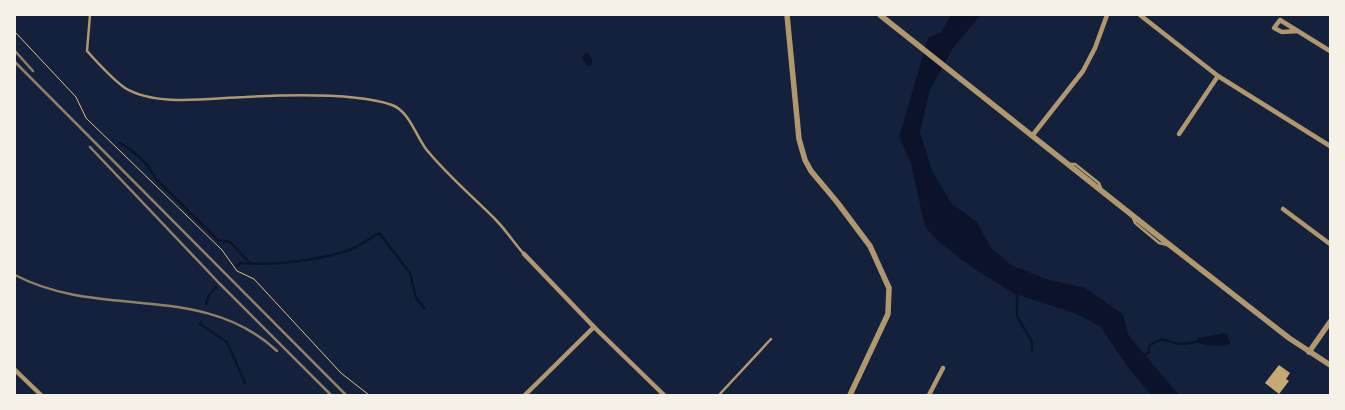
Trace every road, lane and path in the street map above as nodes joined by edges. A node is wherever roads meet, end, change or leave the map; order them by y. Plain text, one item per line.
1 (90, 15) edge
2 (787, 15) edge
3 (880, 15) edge
4 (1108, 15) edge
5 (1140, 15) edge
6 (1297, 31) dead end
7 (15, 32) edge
8 (1330, 50) edge
9 (1218, 76) junction
10 (1179, 134) dead end
11 (1032, 136) junction
12 (1330, 146) edge
13 (1283, 210) dead end
14 (1330, 244) edge
15 (524, 254) joint
16 (1330, 322) edge
17 (594, 327) junction
18 (771, 339) dead end
19 (1309, 352) junction
20 (1330, 365) edge
21 (943, 368) dead end
22 (16, 372) edge
23 (41, 395) edge
24 (369, 395) edge
25 (525, 395) edge
26 (664, 395) edge
27 (719, 395) edge
28 (850, 395) edge
29 (929, 395) edge

1 - 15 lane
2 - 28 street
3 - 11 street
4 - 11 street
5 - 9 street
6 - 8 street
7 - 24 path
9 - 10 street
9 - 12 street
11 - 19 street
13 - 14 street
15 - 17 street
16 - 19 street
17 - 25 street
17 - 26 street
18 - 27 lane
19 - 20 street
21 - 29 street
22 - 23 street

